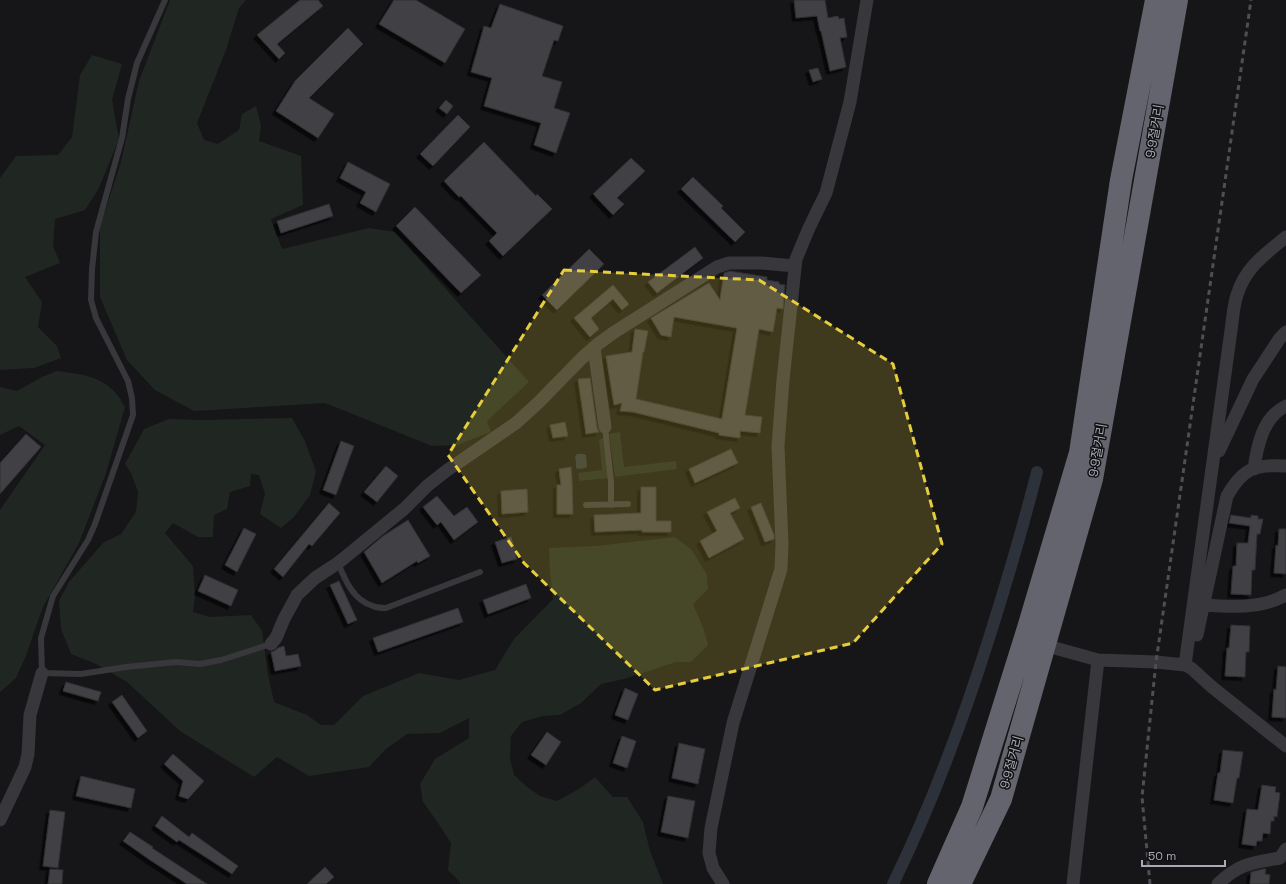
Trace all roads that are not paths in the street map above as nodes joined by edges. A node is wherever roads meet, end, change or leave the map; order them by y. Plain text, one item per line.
1 (165, 0) edge
2 (867, 0) edge
3 (1156, 0) edge
4 (1177, 0) edge
5 (1286, 237) edge
6 (795, 266) junction
7 (1286, 332) edge
8 (594, 348) junction
9 (1286, 406) edge
10 (605, 427) joint
11 (1213, 464) junction
12 (1286, 466) edge
13 (1254, 469) junction
14 (628, 504) dead end
15 (586, 505) dead end
16 (611, 505) junction
17 (338, 563) junction
18 (480, 572) dead end
19 (1286, 595) edge
20 (1203, 605) junction
21 (271, 644) joint
22 (1044, 645) junction
23 (1098, 660) junction
24 (1188, 667) junction
25 (42, 673) junction
26 (1286, 746) edge
27 (0, 820) edge
28 (1286, 849) edge
29 (722, 884) edge
30 (938, 884) edge
31 (960, 884) edge
32 (1073, 884) edge
33 (1218, 884) edge

1 - 25 lane
2 - 6 street
3 - 30 highway, 9·9절거리
4 - 22 highway, 9·9절거리
5 - 11 street
6 - 8 street
6 - 29 street
7 - 11 street
8 - 10 street
8 - 17 street
9 - 13 street
10 - 16 lane
11 - 24 street
12 - 13 street
13 - 20 street
14 - 16 lane
15 - 16 lane
17 - 18 lane
17 - 21 street
19 - 20 street
20 - 24 street
21 - 25 lane
22 - 23 street
22 - 31 highway, 9·9절거리
23 - 24 street
23 - 32 street
24 - 26 street
25 - 27 street
28 - 33 street

